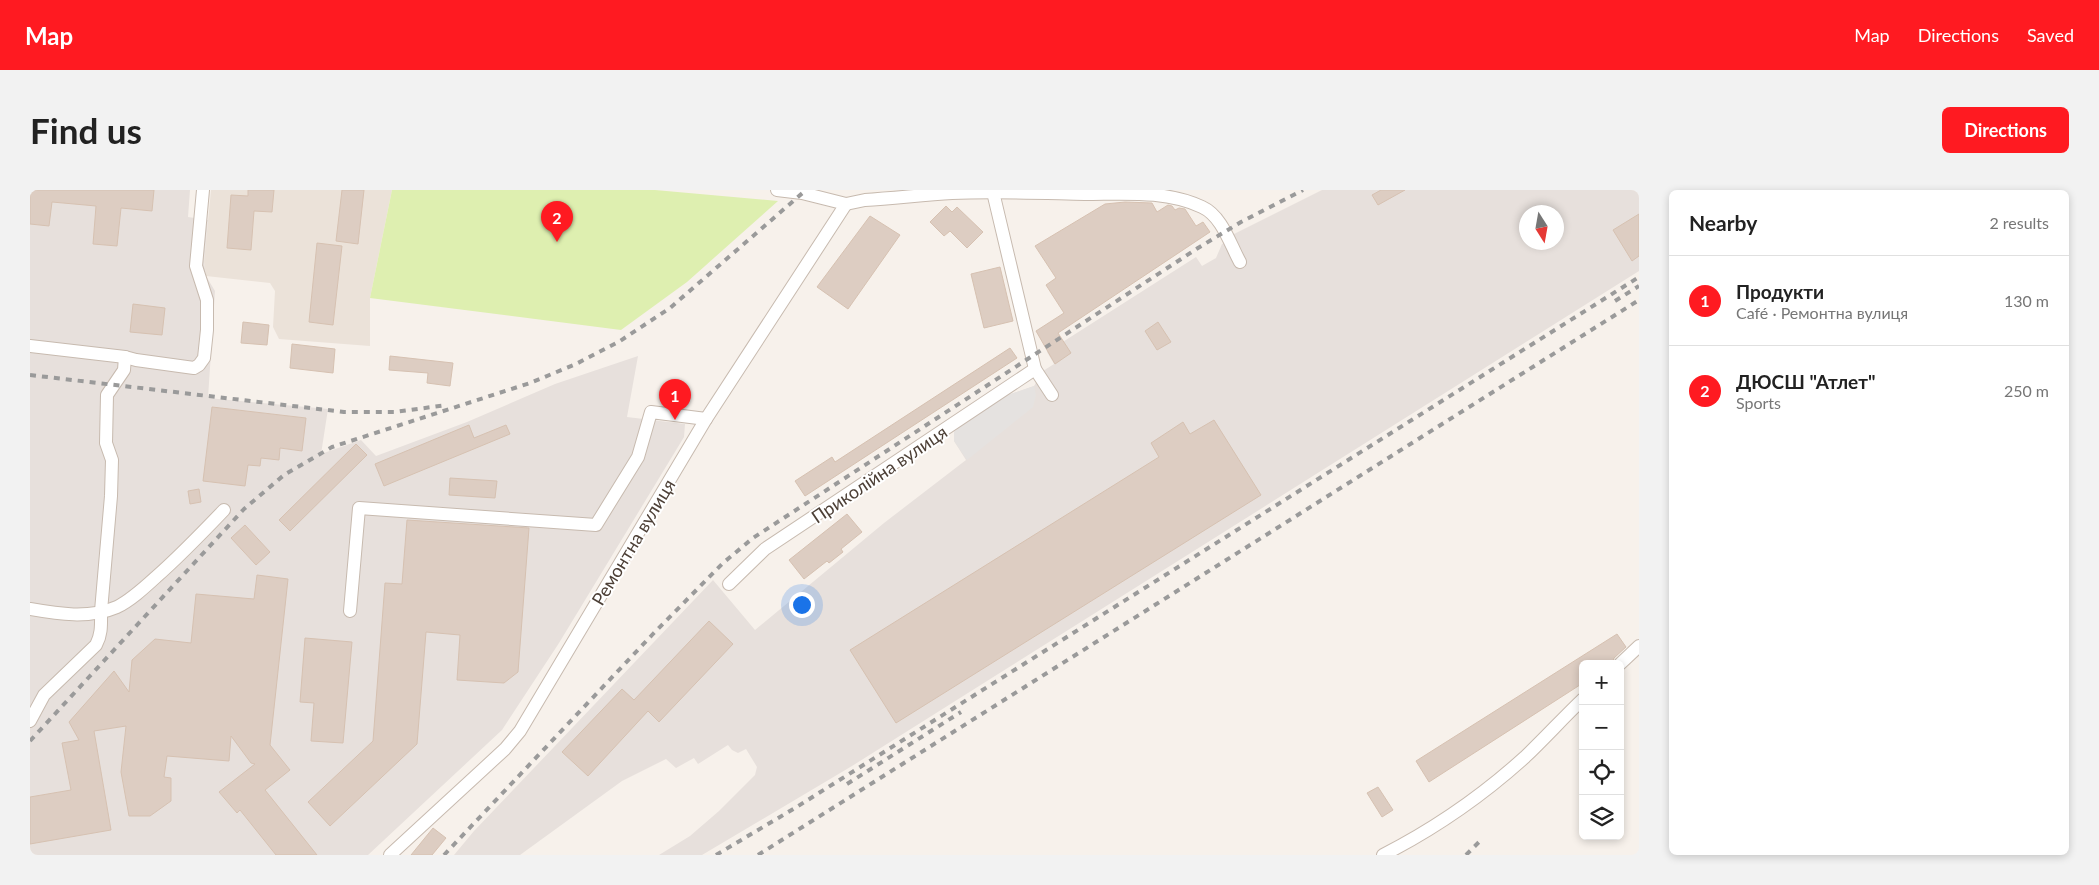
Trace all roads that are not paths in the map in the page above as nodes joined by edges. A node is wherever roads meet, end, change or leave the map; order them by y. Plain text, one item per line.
1 (203, 190) edge
2 (777, 190) edge
3 (993, 192) junction
4 (846, 204) junction
5 (1240, 262) dead end
6 (30, 346) edge
7 (125, 357) junction
8 (1035, 369) junction
9 (1052, 395) dead end
10 (706, 419) junction
11 (224, 510) dead end
12 (729, 584) dead end
13 (30, 609) edge
14 (101, 611) junction
15 (350, 611) dead end
16 (1639, 646) edge
17 (1624, 660) edge
18 (1579, 703) edge
19 (30, 721) edge
20 (390, 855) edge
21 (1383, 855) edge

1 - 7 street
2 - 4 street
3 - 4 street
3 - 5 street
3 - 8 street
4 - 10 street, Ремонтна вулиця
6 - 7 street
7 - 14 street
8 - 9 street
8 - 12 street, Приколійна вулиця
10 - 15 street
10 - 20 street, Ремонтна вулиця
11 - 14 street
13 - 14 street
14 - 19 street
16 - 17 street
18 - 21 street

